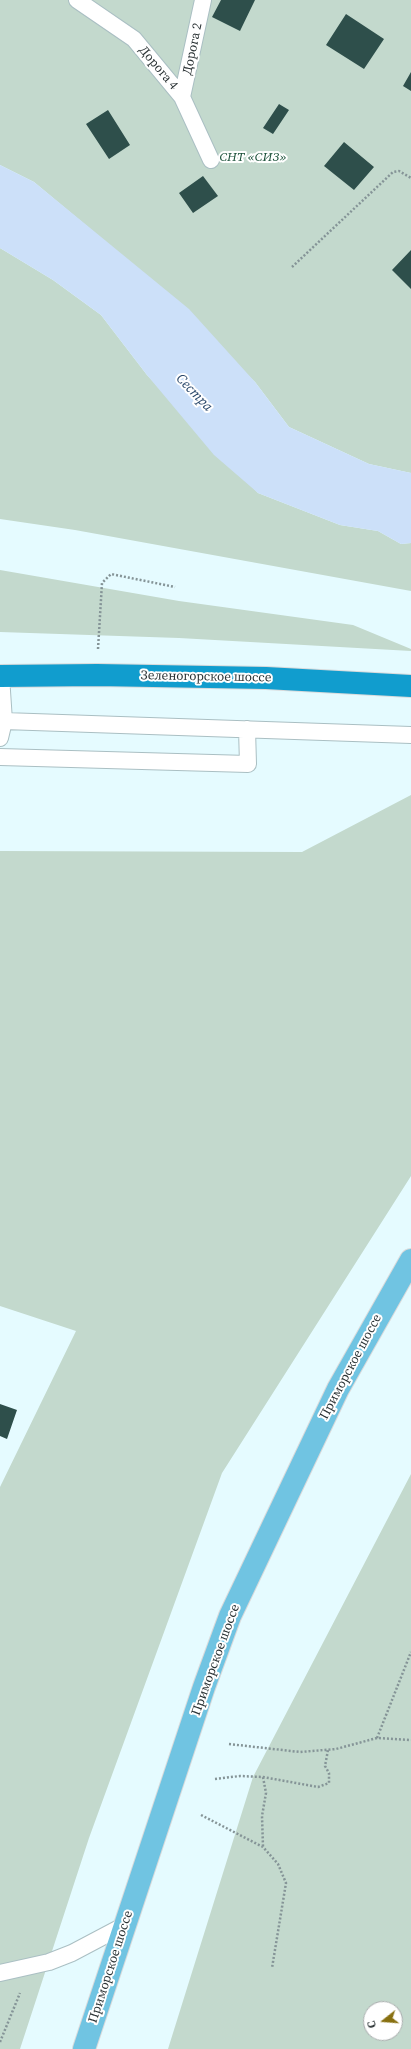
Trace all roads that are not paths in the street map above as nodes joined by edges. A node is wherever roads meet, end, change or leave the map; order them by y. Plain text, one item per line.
1 (77, 0) edge
2 (203, 0) edge
3 (182, 97) junction
4 (211, 160) dead end
5 (0, 676) edge
6 (411, 686) edge
7 (4, 721) junction
8 (247, 729) junction
9 (411, 735) edge
10 (0, 738) edge
11 (0, 757) edge
12 (411, 1260) edge
13 (411, 1268) edge
14 (392, 1291) junction
15 (125, 1925) junction
16 (0, 1973) edge
17 (84, 2049) edge

1 - 3 lane, Дорога 4
2 - 3 lane, Дорога 2
3 - 4 lane, Дорога 4
5 - 6 highway, Зеленогорское шоссе
5 - 7 lane
7 - 8 lane
7 - 10 lane
8 - 9 lane
8 - 11 lane
12 - 14 main road, Приморское шоссе
13 - 14 main road, Приморское шоссе
14 - 15 main road, Приморское шоссе
15 - 16 lane
15 - 17 main road, Приморское шоссе

